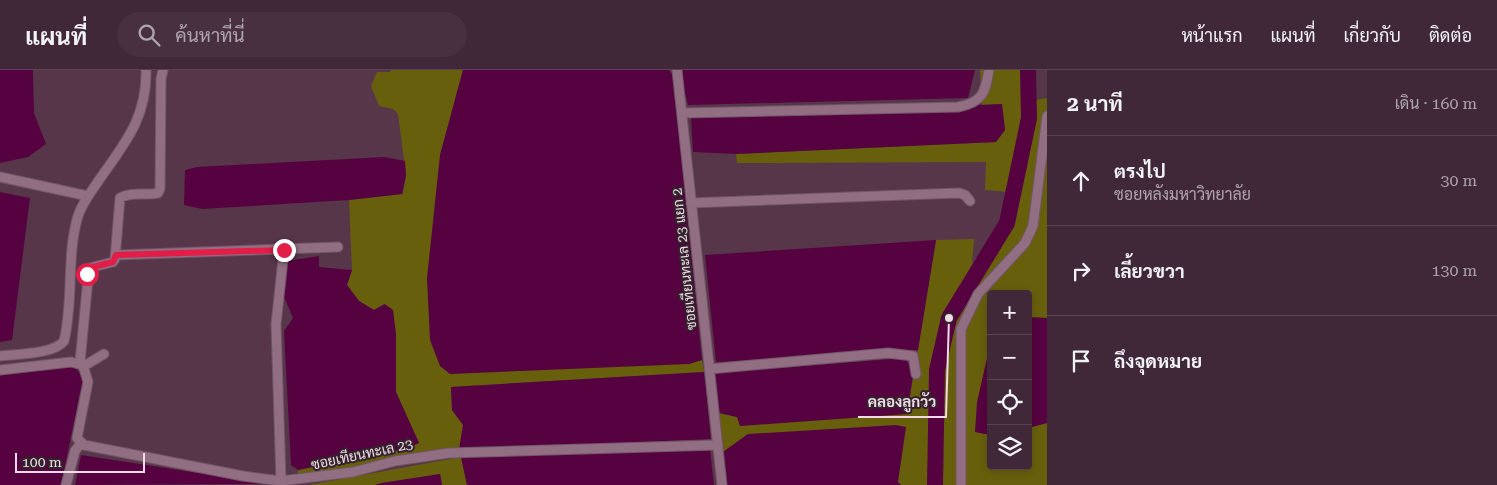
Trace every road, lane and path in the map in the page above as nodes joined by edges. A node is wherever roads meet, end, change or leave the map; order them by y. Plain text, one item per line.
1 (146, 70) edge
2 (163, 70) edge
3 (677, 70) edge
4 (989, 70) edge
5 (682, 113) junction
6 (1047, 116) edge
7 (0, 177) edge
8 (88, 196) junction
9 (970, 201) dead end
10 (692, 203) junction
11 (338, 247) dead end
12 (284, 250) junction
13 (116, 255) junction
14 (104, 354) dead end
15 (0, 356) edge
16 (82, 364) junction
17 (709, 369) junction
18 (0, 370) edge
19 (916, 374) dead end
20 (81, 443) junction
21 (718, 444) junction
22 (281, 481) junction
23 (66, 485) edge
24 (722, 485) edge
25 (961, 485) edge

1 - 8 street
2 - 13 street
3 - 5 street, ซอยเทียนทะเล 23 แยก 2
4 - 5 street
5 - 10 street, ซอยเทียนทะเล 23 แยก 2
6 - 25 street
7 - 8 street
8 - 15 street
9 - 10 street
10 - 17 street, ซอยเทียนทะเล 23 แยก 2
11 - 12 street
12 - 13 street
12 - 22 street
13 - 16 street
14 - 16 street
16 - 18 street
16 - 20 street
17 - 19 street
17 - 21 street, ซอยเทียนทะเล 23 แยก 2
20 - 22 street, ซอยเทียนทะเล 23
20 - 23 street
21 - 22 street, ซอยเทียนทะเล 23
21 - 24 street

